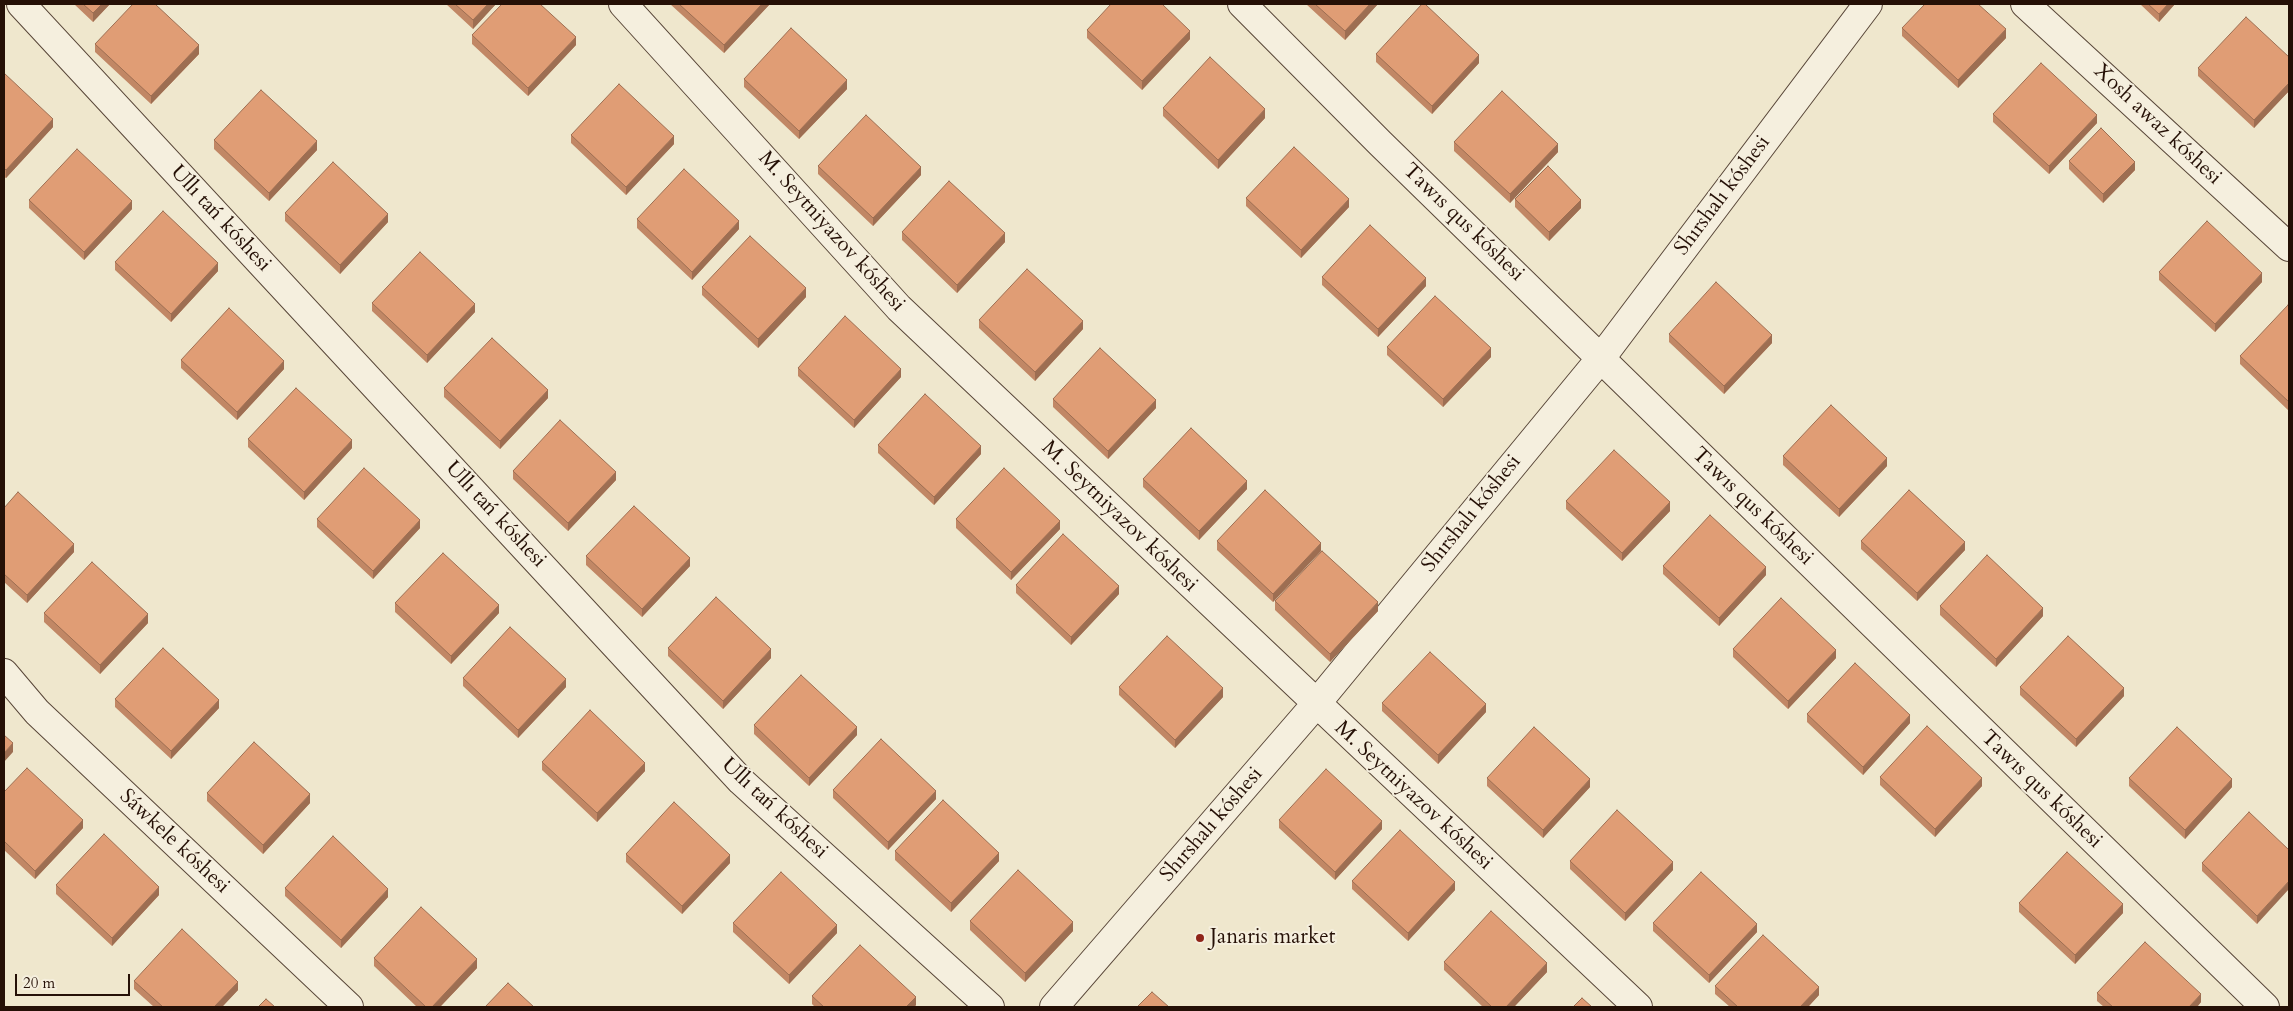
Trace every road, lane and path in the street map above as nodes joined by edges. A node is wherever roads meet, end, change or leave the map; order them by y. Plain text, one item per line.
1 (21, 4) edge
2 (623, 4) edge
3 (1242, 4) edge
4 (1868, 4) edge
5 (2025, 4) edge
6 (2289, 247) edge
7 (1601, 358) junction
8 (4, 672) edge
9 (1316, 704) junction
10 (350, 1007) edge
11 (990, 1007) edge
12 (1054, 1007) edge
13 (1638, 1007) edge
14 (2264, 1007) edge

1 - 11 street, Ullı tań kóshesi
2 - 9 street, M. Seytniyazov kóshesi
3 - 7 street, Tawıs qus kóshesi
4 - 7 street, Shırshalı kóshesi
5 - 6 street, Xosh awaz kóshesi
7 - 9 street, Shırshalı kóshesi
7 - 14 street, Tawıs qus kóshesi
8 - 10 street, Sáwkele kóshesi
9 - 12 street, Shırshalı kóshesi
9 - 13 street, M. Seytniyazov kóshesi

